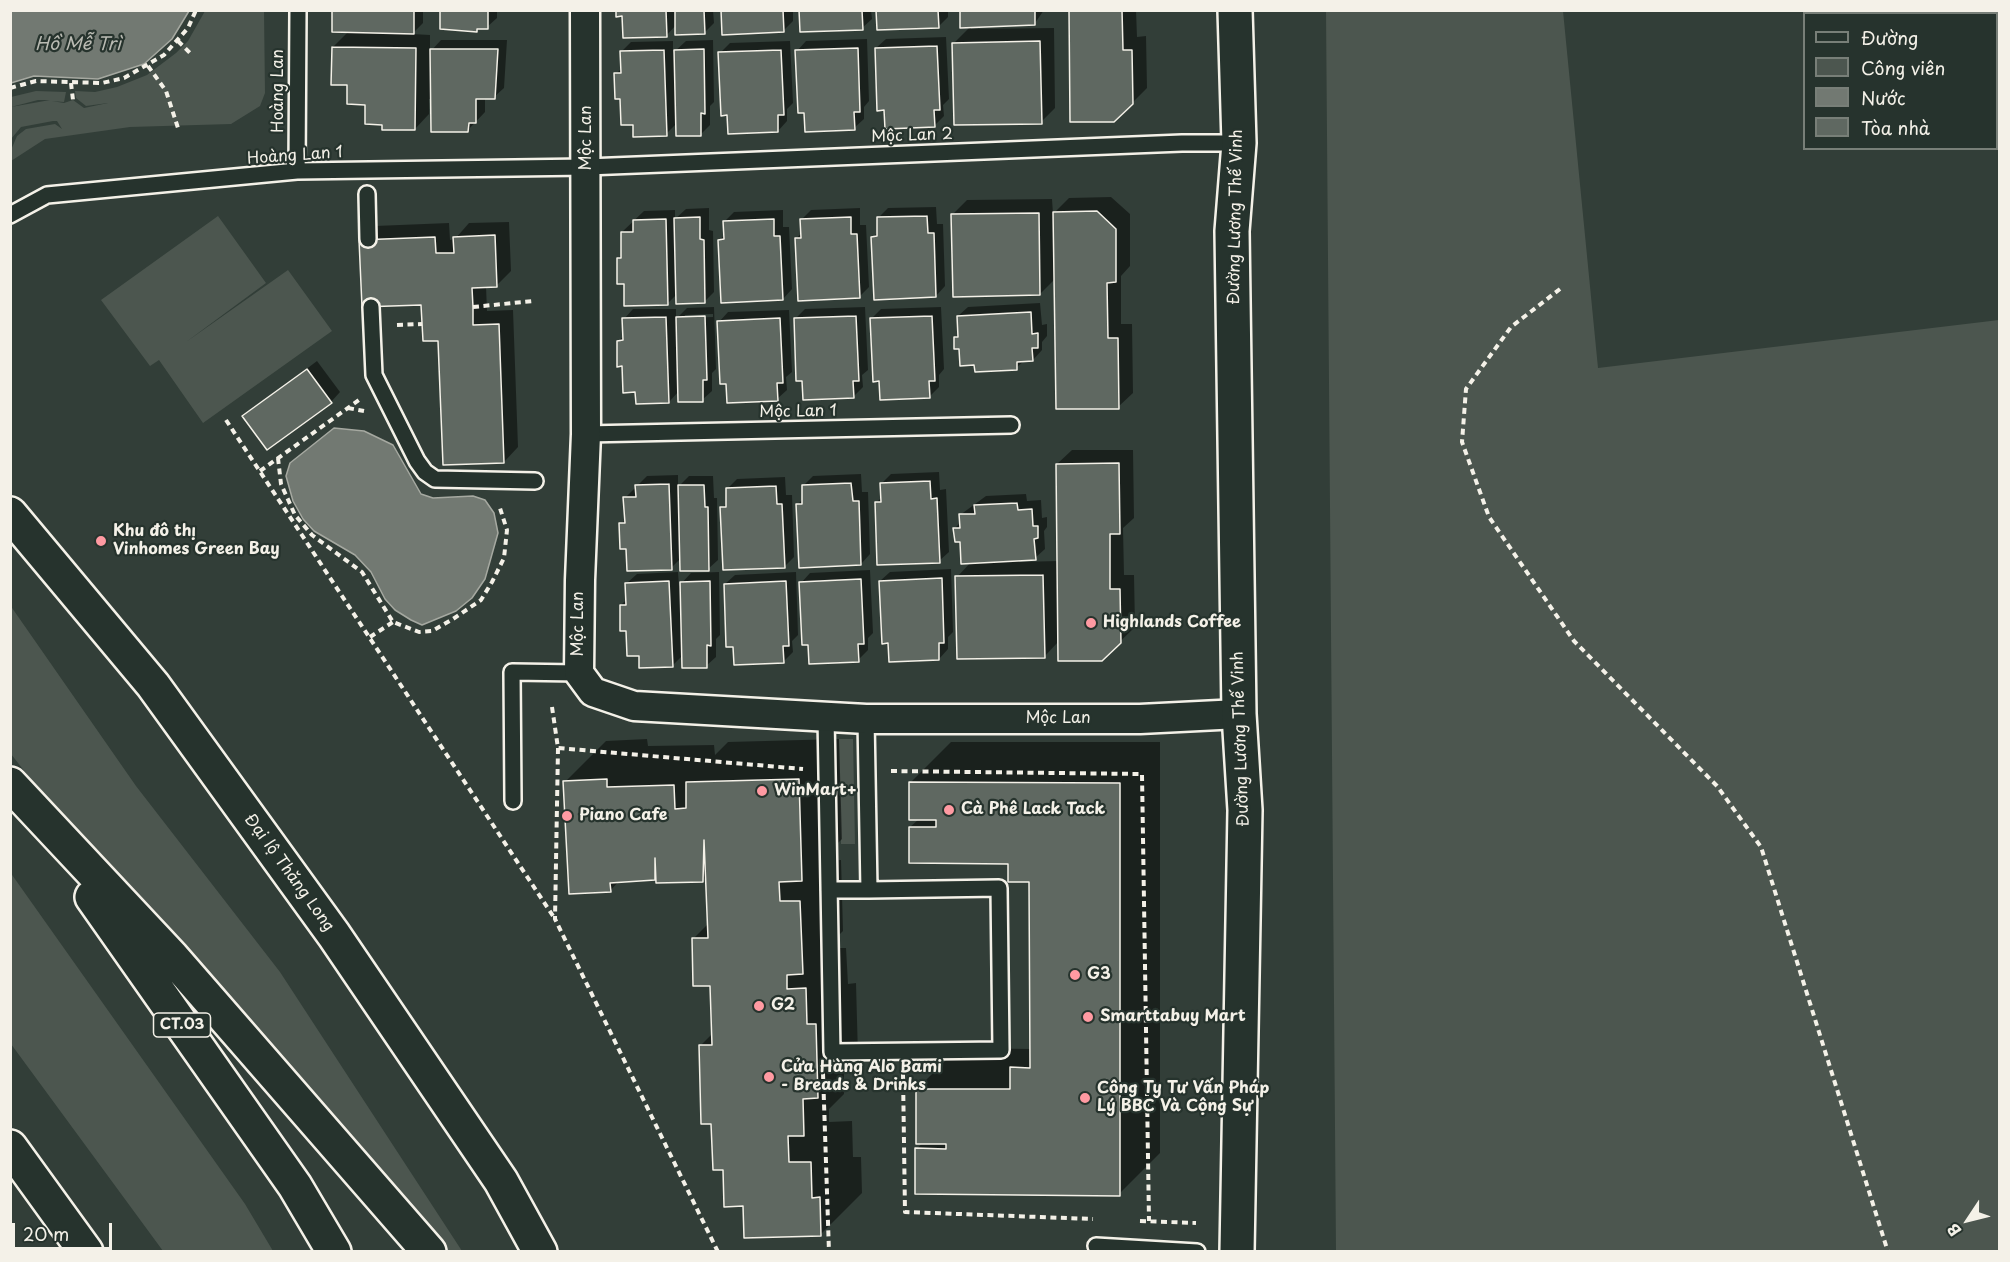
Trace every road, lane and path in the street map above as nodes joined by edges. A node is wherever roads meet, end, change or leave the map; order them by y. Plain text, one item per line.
1 (196, 10) edge
2 (298, 10) edge
3 (585, 10) edge
4 (1235, 10) edge
5 (178, 41) junction
6 (191, 54) dead end
7 (148, 66) junction
8 (71, 83) junction
9 (10, 88) edge
10 (74, 100) dead end
11 (179, 131) dead end
12 (1239, 144) junction
13 (587, 167) junction
14 (297, 171) junction
15 (367, 194) dead end
16 (10, 215) edge
17 (369, 239) dead end
18 (1560, 289) dead end
19 (533, 301) dead end
20 (371, 307) dead end
21 (472, 307) dead end
22 (366, 395) dead end
23 (348, 408) junction
24 (372, 414) dead end
25 (226, 420) dead end
26 (1011, 425) dead end
27 (586, 434) junction
28 (278, 458) junction
29 (260, 471) junction
30 (535, 481) dead end
31 (493, 497) dead end
32 (10, 514) edge
33 (393, 622) junction
34 (370, 637) junction
35 (579, 673) junction
36 (552, 707) dead end
37 (1239, 714) junction
38 (826, 717) junction
39 (866, 719) junction
40 (558, 748) junction
41 (812, 769) dead end
42 (891, 771) dead end
43 (18, 793) edge
44 (513, 801) dead end
45 (829, 890) junction
46 (869, 890) junction
47 (555, 919) junction
48 (10, 1147) edge
49 (10, 1159) edge
50 (1149, 1221) dead end
51 (1096, 1246) dead end
52 (66, 1251) edge
53 (86, 1251) edge
54 (334, 1251) edge
55 (429, 1251) edge
56 (540, 1251) edge
57 (718, 1251) edge
58 (1197, 1251) edge
59 (1237, 1251) edge
60 (1888, 1251) edge

1 - 5 path
2 - 14 lane, Hoàng Lan
3 - 13 street, Mộc Lan
4 - 12 main road, Đường Lương Thế Vinh
5 - 6 path
5 - 7 path
7 - 8 path
7 - 11 path
8 - 9 path
8 - 10 path
12 - 13 lane, Mộc Lan 2
12 - 37 main road, Đường Lương Thế Vinh
13 - 14 lane, Hoàng Lan 1
13 - 27 street, Mộc Lan
14 - 16 lane, Hoàng Lan 1
15 - 17 lane
18 - 60 path
19 - 21 path
20 - 30 lane
22 - 23 path
23 - 24 path
23 - 28 path
25 - 29 path
26 - 27 lane, Mộc Lan 1
27 - 35 street, Mộc Lan
28 - 29 path
28 - 33 path
29 - 34 path
31 - 33 path
32 - 56 main road, Đại lộ Thăng Long
33 - 34 path
34 - 47 path
35 - 38 street, Mộc Lan
35 - 44 lane
36 - 40 path
37 - 39 street, Mộc Lan
37 - 59 main road, Đường Lương Thế Vinh
38 - 39 street, Mộc Lan
38 - 45 lane
39 - 46 lane
40 - 41 path
40 - 47 path
42 - 50 path
43 - 54 main road, CT.03
43 - 55 main road
45 - 46 lane
45 - 46 lane
47 - 57 path
48 - 53 main road
49 - 52 main road
51 - 58 lane

